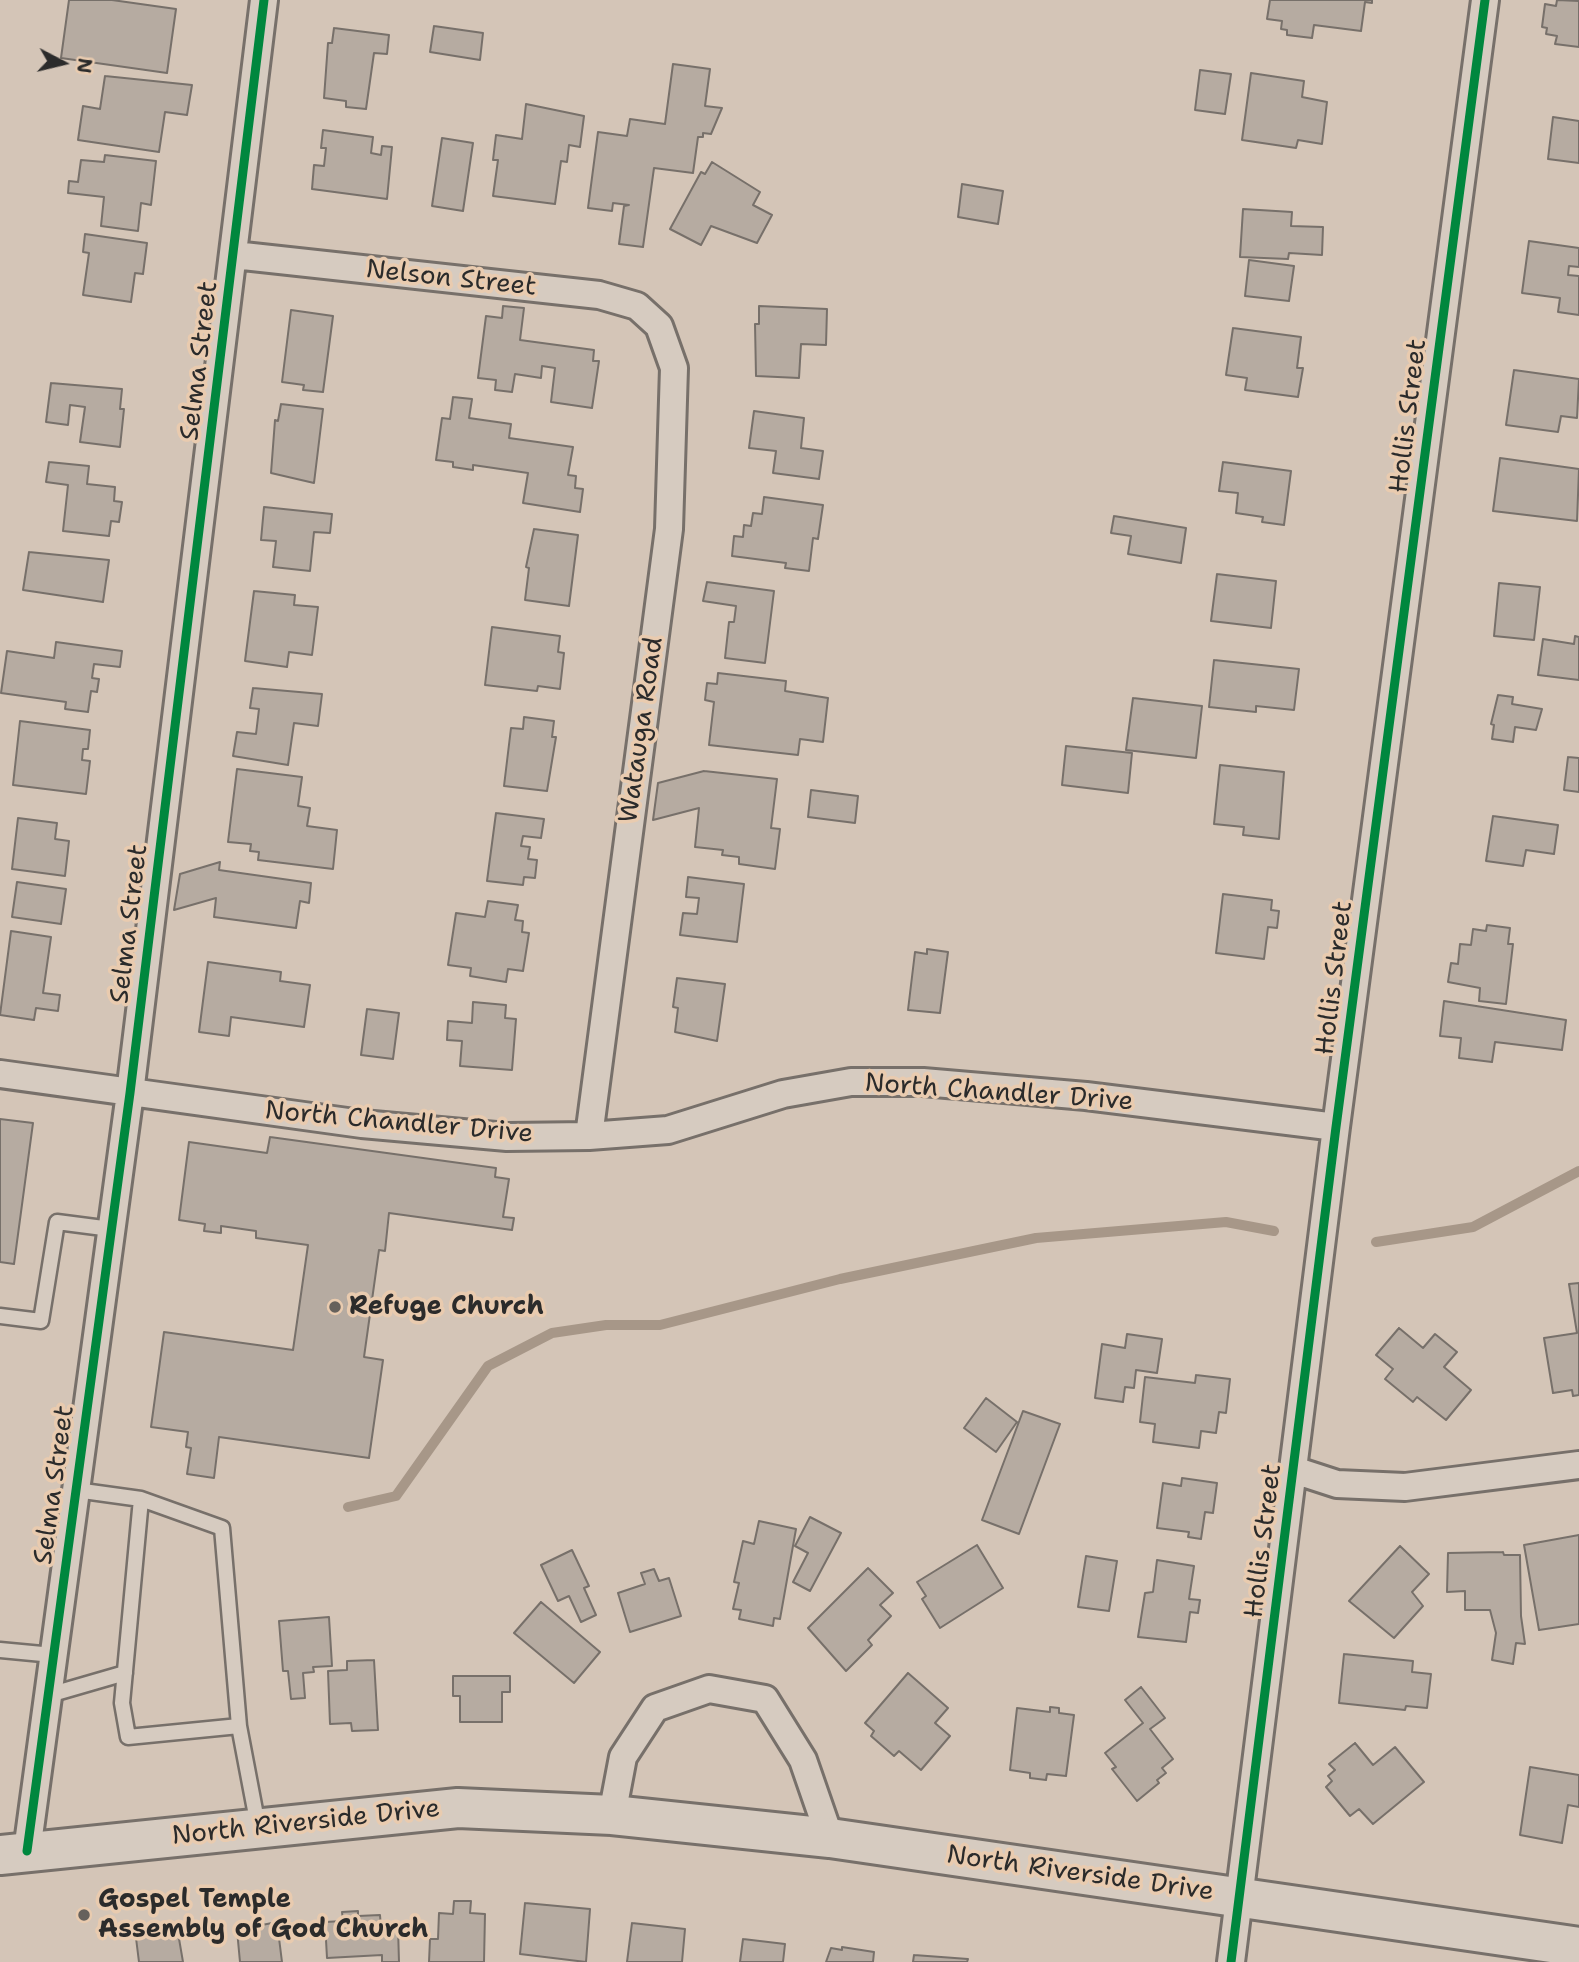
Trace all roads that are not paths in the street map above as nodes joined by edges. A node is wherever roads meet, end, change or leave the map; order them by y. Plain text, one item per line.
1 (264, 0) edge
2 (1485, 0) edge
3 (234, 256) junction
4 (659, 326) joint
5 (0, 1074) edge
6 (130, 1093) junction
7 (1336, 1127) junction
8 (589, 1136) junction
9 (111, 1229) junction
10 (0, 1316) edge
11 (1579, 1465) edge
12 (1294, 1470) junction
13 (76, 1490) junction
14 (141, 1499) junction
15 (0, 1650) edge
16 (53, 1656) junction
17 (125, 1673) junction
18 (48, 1695) junction
19 (239, 1726) junction
20 (612, 1815) junction
21 (258, 1828) junction
22 (830, 1838) junction
23 (13, 1853) edge
24 (1240, 1898) junction
25 (1579, 1947) edge
26 (1231, 1962) edge

1 - 3 street, Selma Street
2 - 7 street, Hollis Street
3 - 4 street, Nelson Street
3 - 6 street, Selma Street
4 - 8 street, Watauga Road
5 - 6 street, North Chandler Drive
6 - 8 street, North Chandler Drive
6 - 9 street, Selma Street
7 - 8 street, North Chandler Drive
7 - 12 street, Hollis Street
9 - 10 lane
9 - 13 street, Selma Street
11 - 12 street
12 - 24 street, Hollis Street
13 - 14 lane
13 - 16 street, Selma Street
14 - 17 lane
14 - 19 lane
15 - 16 lane
16 - 18 street, Selma Street
17 - 18 lane
17 - 19 lane
18 - 23 street, Selma Street
19 - 21 lane
20 - 21 main road, North Riverside Drive
20 - 22 main road, North Riverside Drive
20 - 22 street
21 - 23 main road, North Riverside Drive
22 - 24 main road, North Riverside Drive
24 - 25 main road, North Riverside Drive
24 - 26 street, Hollis Street

